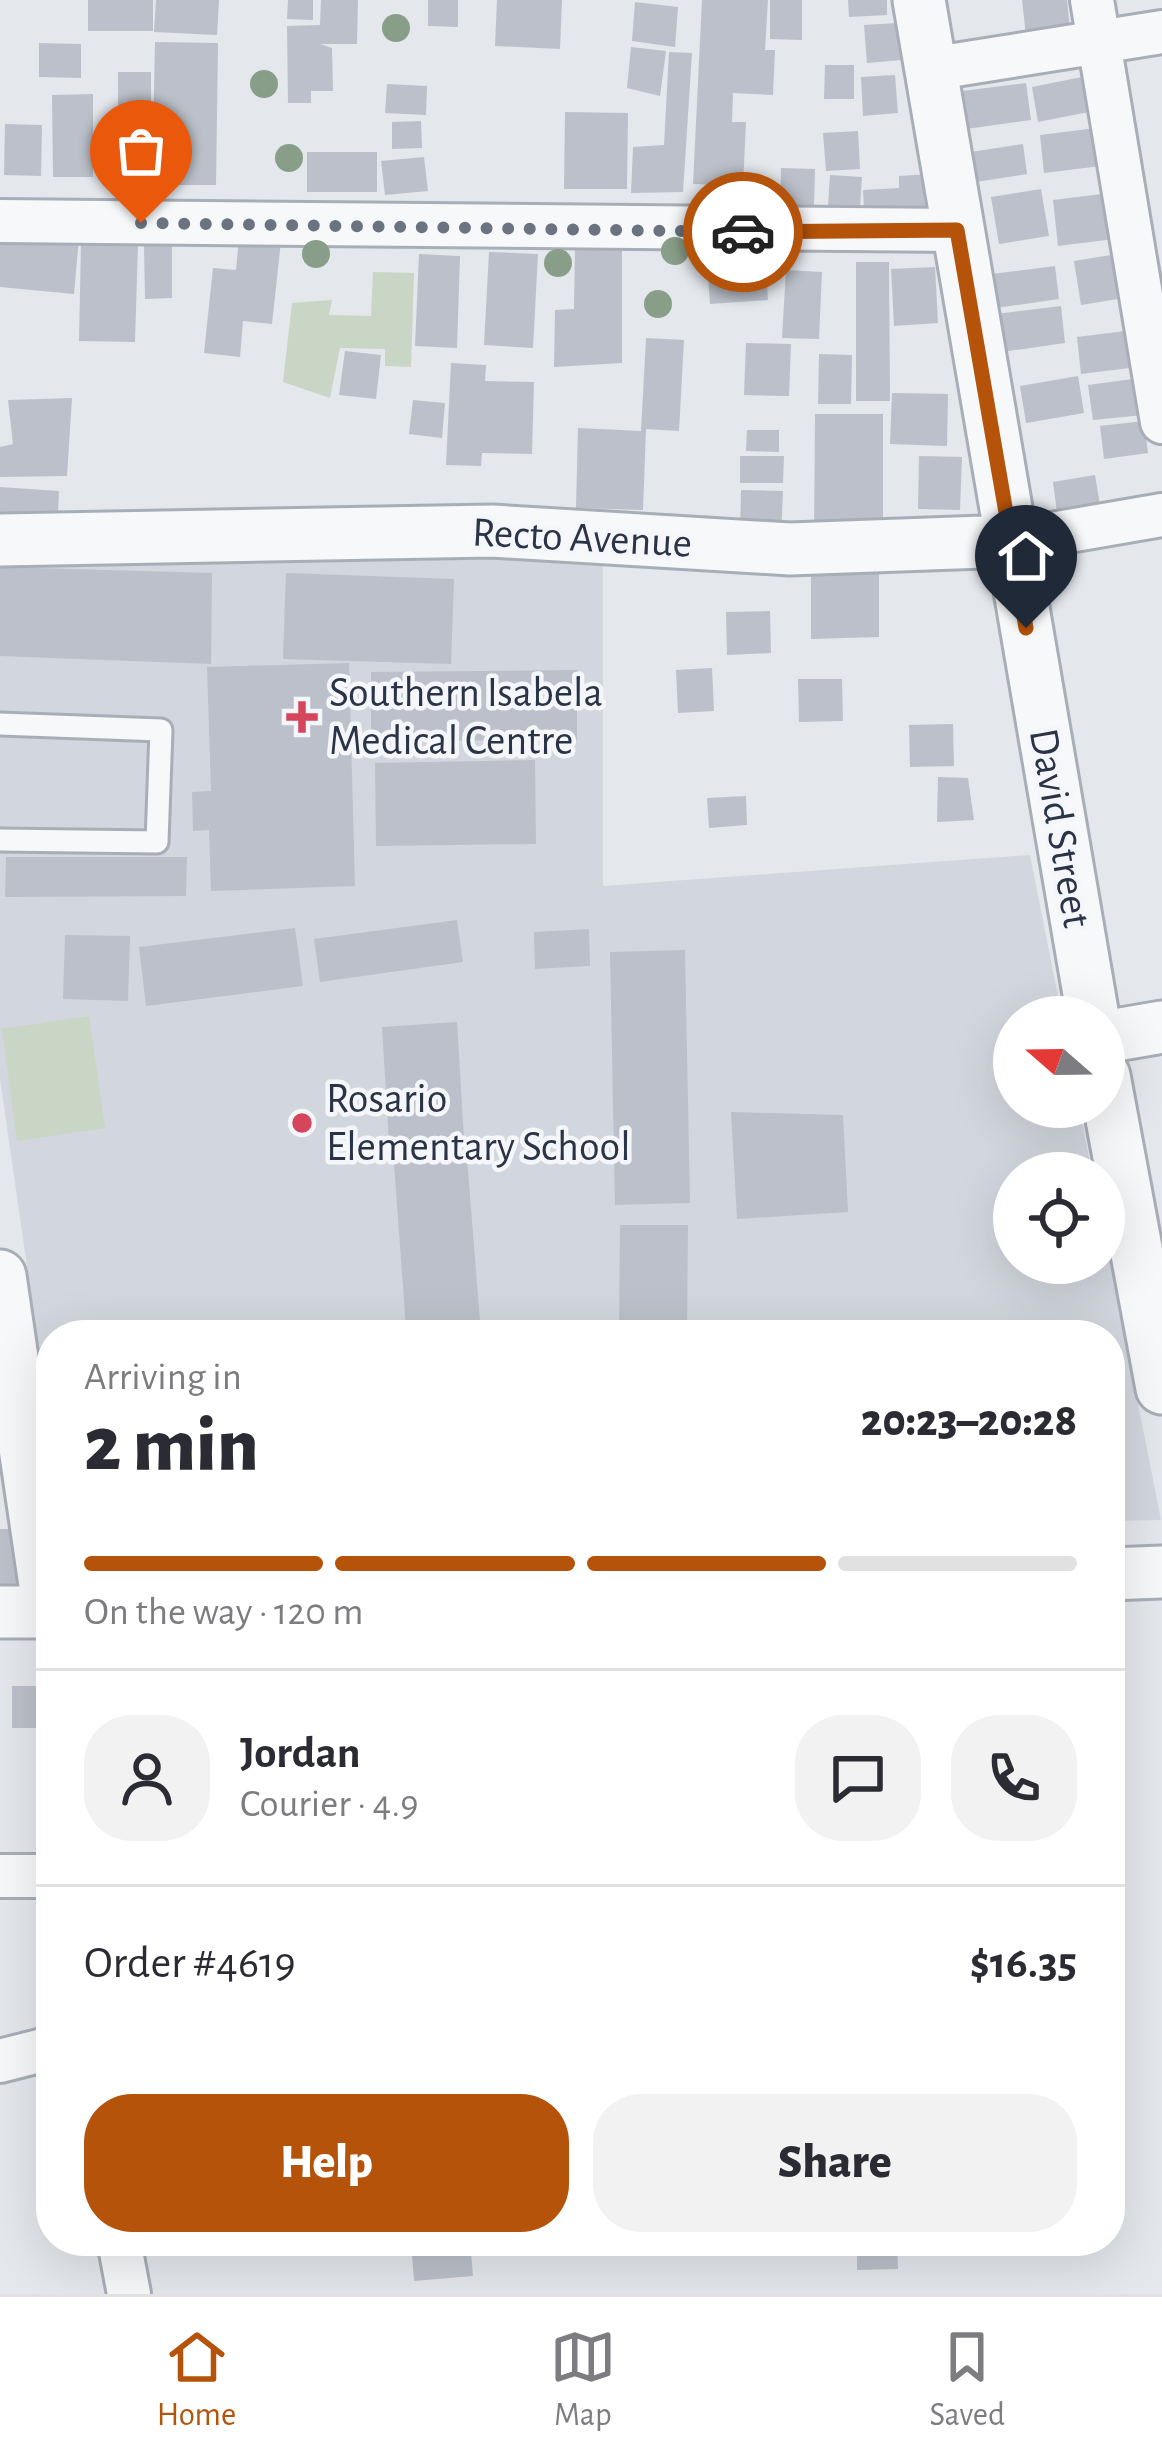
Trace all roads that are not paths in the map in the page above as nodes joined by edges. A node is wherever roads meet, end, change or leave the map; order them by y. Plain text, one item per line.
1 (919, 0) edge
2 (1092, 0) edge
3 (1162, 32) edge
4 (1101, 44) junction
5 (930, 69) junction
6 (0, 221) edge
7 (957, 230) junction
8 (1162, 422) edge
9 (1162, 515) edge
10 (0, 540) edge
11 (1011, 541) junction
12 (0, 724) edge
13 (0, 840) edge
14 (1089, 996) edge
15 (1162, 1027) edge
16 (1125, 1033) edge
17 (1114, 1128) edge
18 (0, 1276) edge
19 (5, 1345) edge
20 (1162, 1388) edge
21 (36, 1602) edge
22 (0, 1876) edge
23 (36, 1876) edge
24 (36, 2052) edge
25 (0, 2061) edge
26 (122, 2256) edge
27 (129, 2294) edge

1 - 5 street, David Street
2 - 4 street
3 - 4 street
4 - 5 street
4 - 8 street
5 - 7 street, David Street
6 - 7 street
7 - 11 street, David Street
9 - 11 street, Recto Avenue
10 - 11 street, Recto Avenue
11 - 14 street, David Street
12 - 13 lane
15 - 16 street
17 - 20 street
18 - 19 street
19 - 21 street
22 - 23 street
24 - 25 street
26 - 27 street

